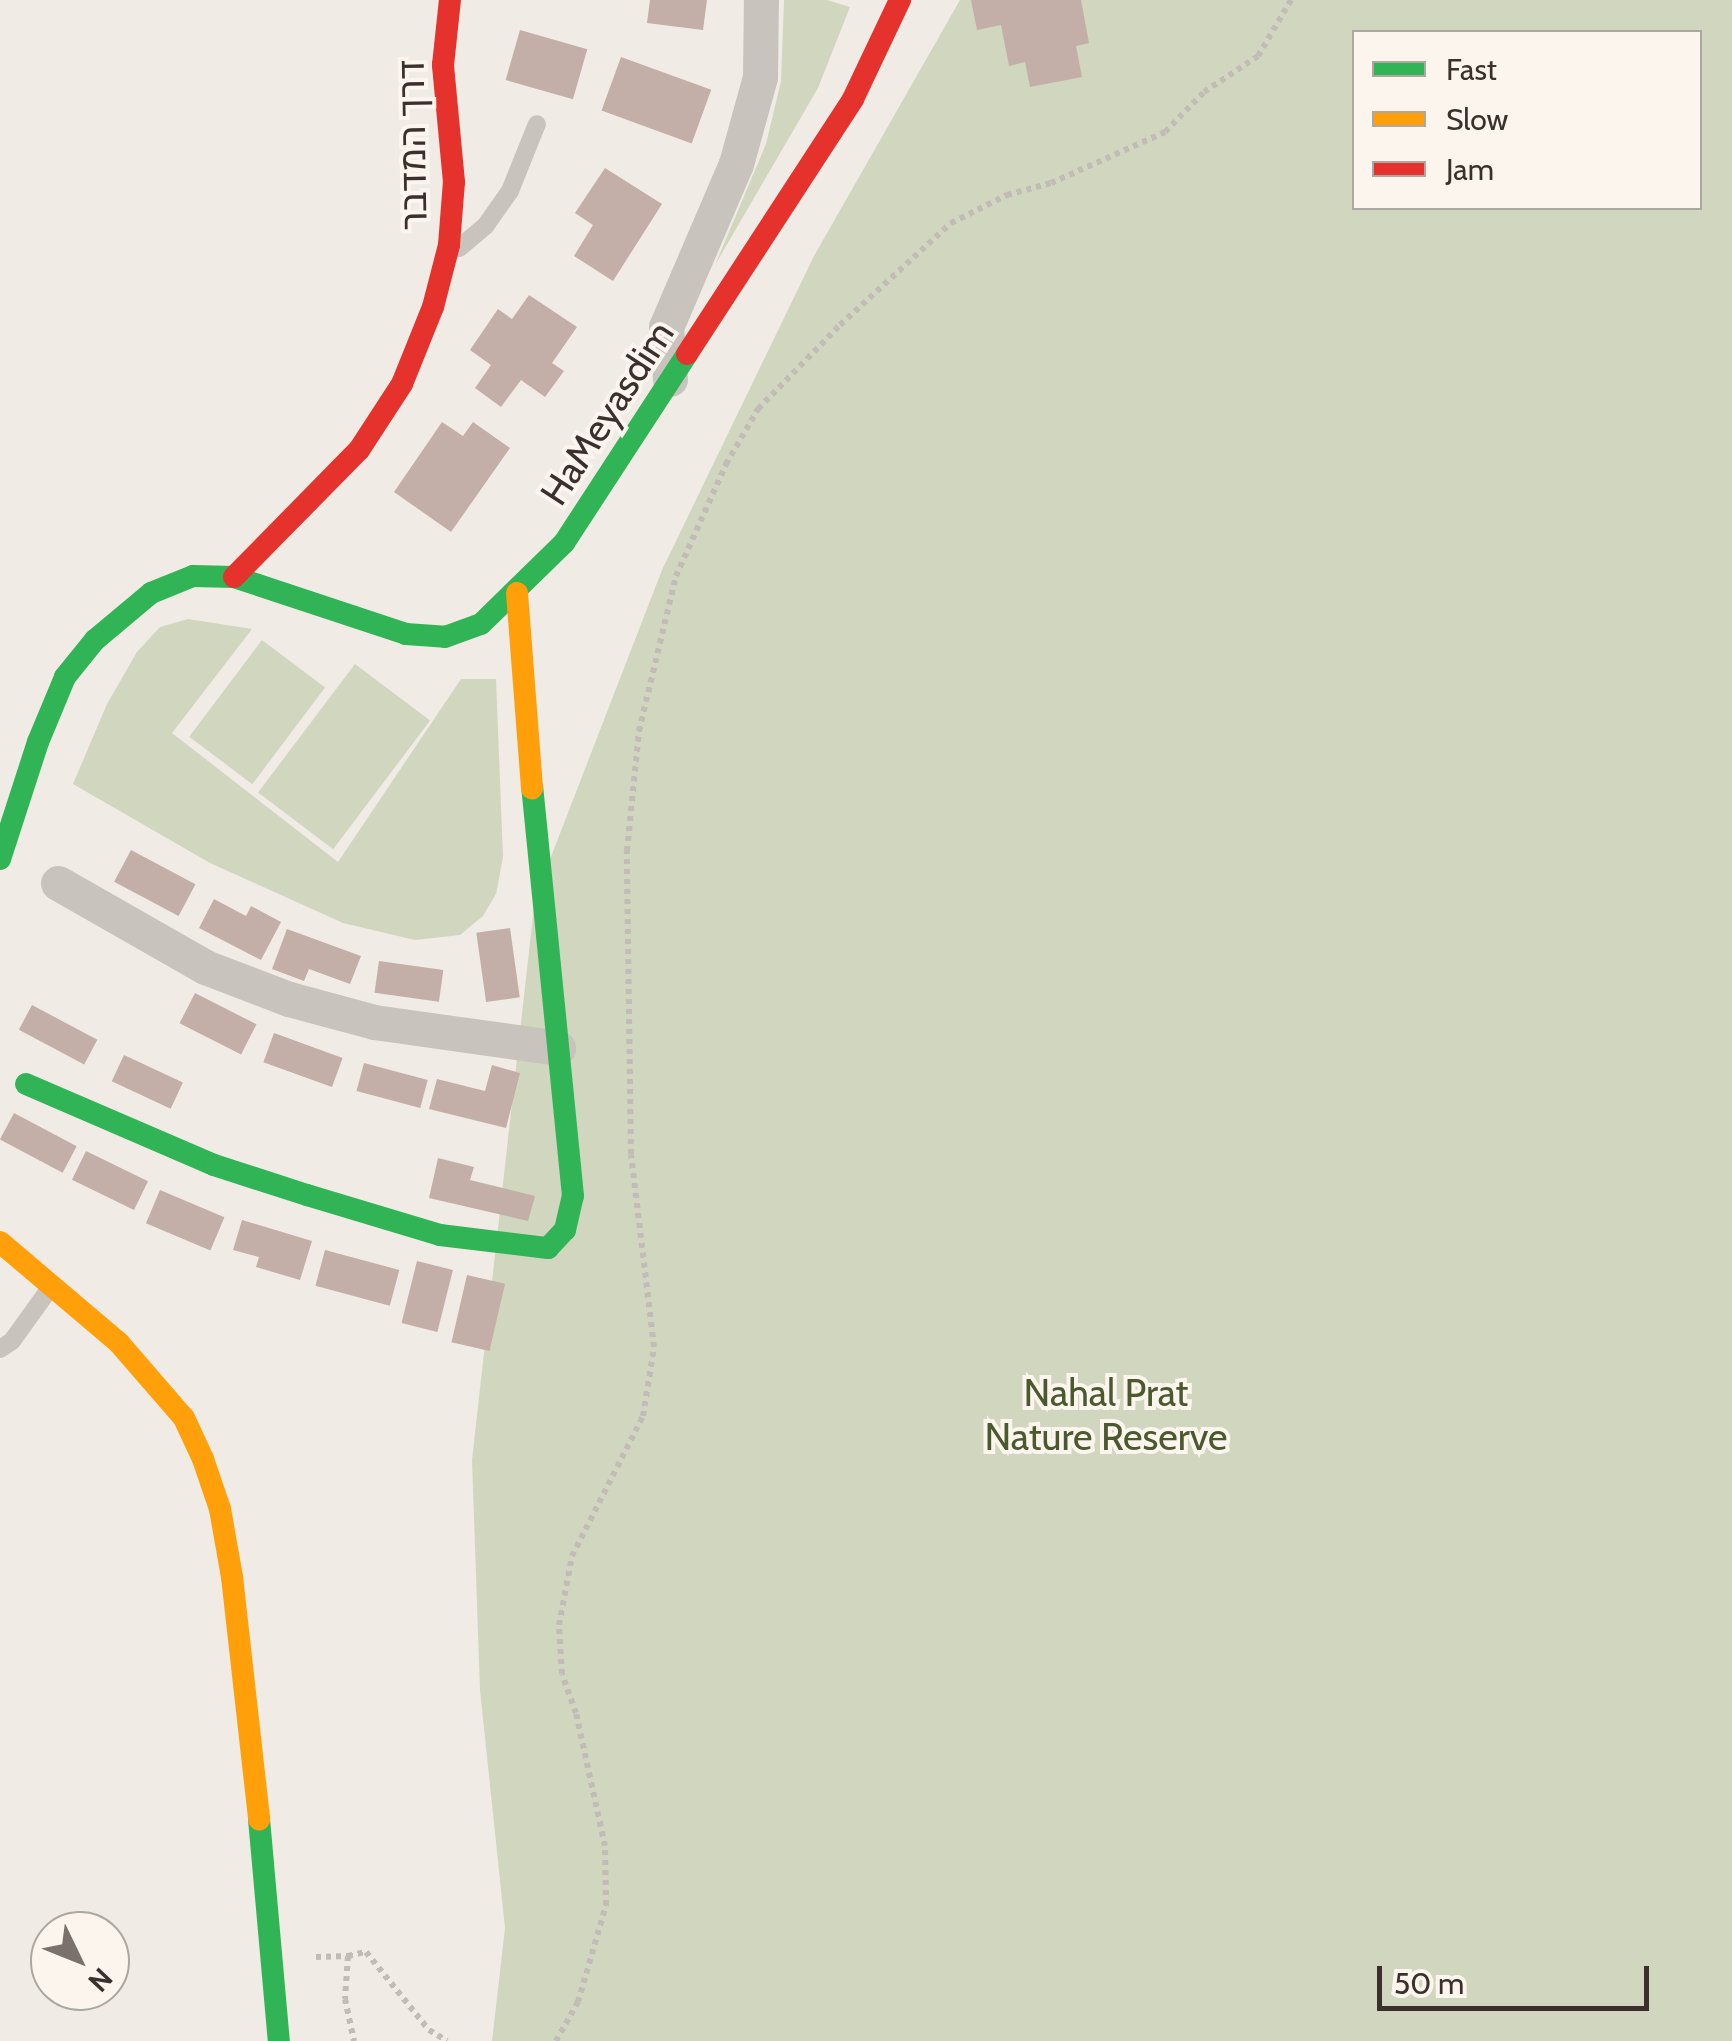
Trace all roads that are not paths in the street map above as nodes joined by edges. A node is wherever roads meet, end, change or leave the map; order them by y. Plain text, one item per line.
1 (450, 0) edge
2 (761, 0) edge
3 (900, 0) edge
4 (537, 124) dead end
5 (446, 255) junction
6 (670, 379) junction
7 (234, 576) junction
8 (517, 593) junction
9 (0, 860) edge
10 (58, 882) dead end
11 (558, 1048) junction
12 (26, 1084) dead end
13 (0, 1242) edge
14 (52, 1286) junction
15 (0, 1349) edge
16 (278, 2041) edge

1 - 5 street, דרך המדבר
2 - 6 street
3 - 6 street, HaMeyasdim
4 - 5 lane
5 - 7 street, דרך המדבר
6 - 8 street, HaMeyasdim
7 - 8 street, HaMeyasdim
7 - 9 street
8 - 11 street
10 - 11 street
11 - 12 street
13 - 14 street
14 - 15 lane
14 - 16 street

